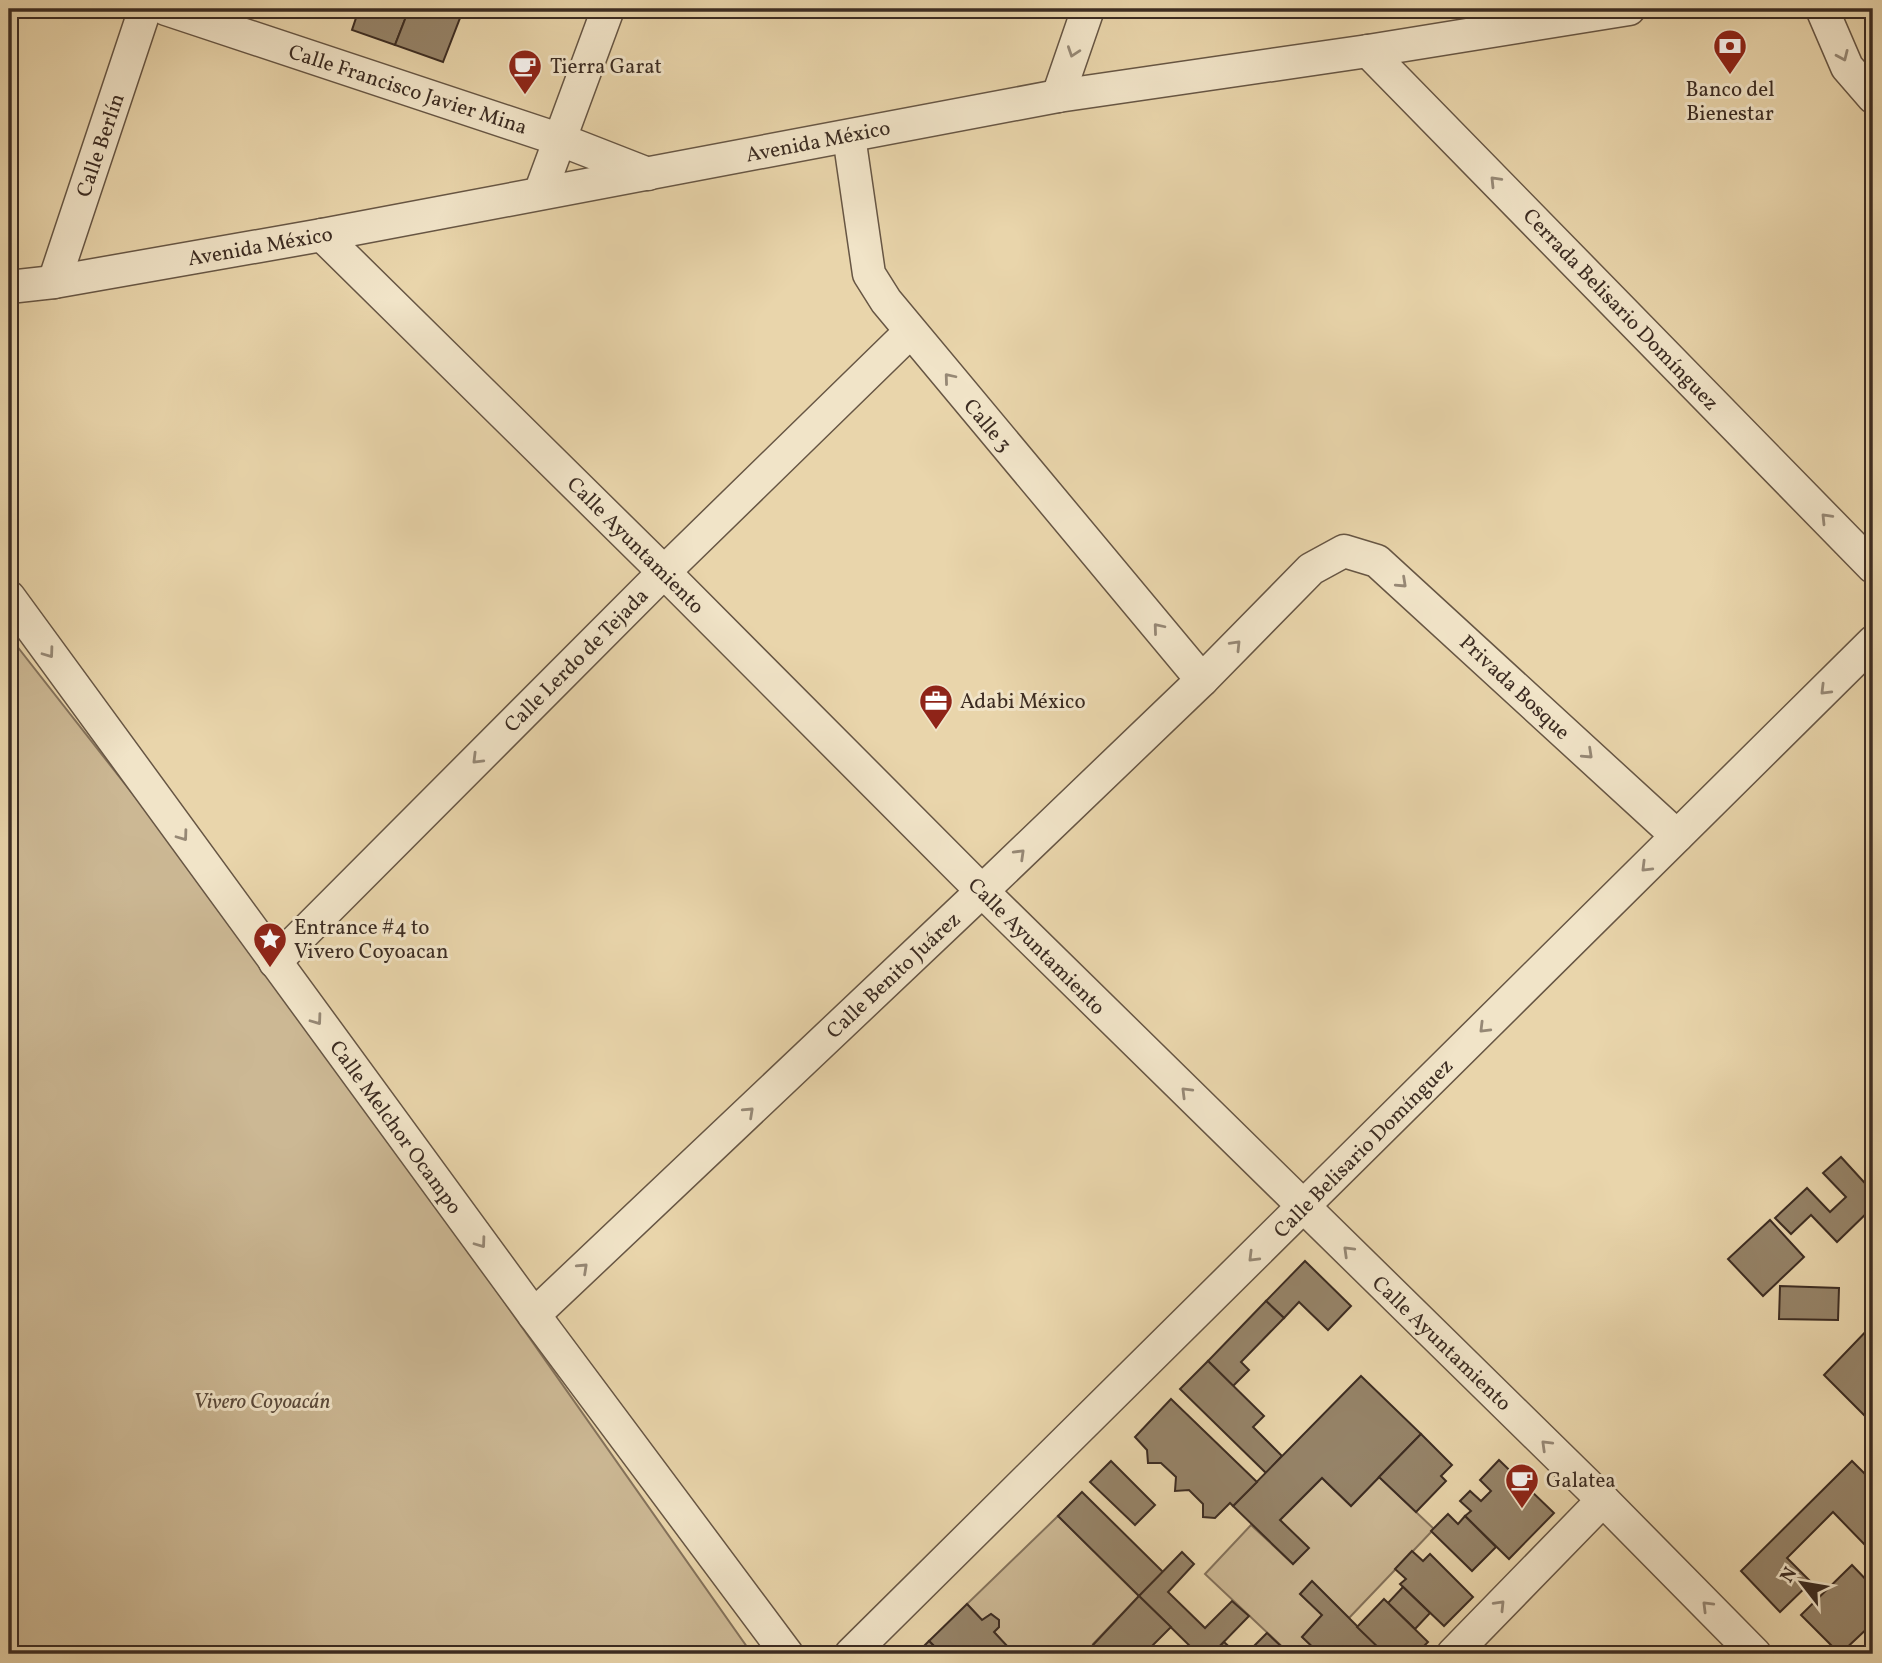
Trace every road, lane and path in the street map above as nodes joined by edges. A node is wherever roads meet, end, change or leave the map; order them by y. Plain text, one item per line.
1 (145, 9) edge
2 (166, 9) edge
3 (608, 9) edge
4 (1088, 9) edge
5 (1629, 9) edge
6 (1822, 9) edge
7 (1543, 15) edge
8 (1368, 51) junction
9 (1058, 96) junction
10 (1873, 97) edge
11 (849, 136) junction
12 (561, 140) junction
13 (648, 174) junction
14 (540, 193) junction
15 (322, 235) junction
16 (54, 282) junction
17 (9, 287) edge
18 (910, 332) junction
19 (1344, 551) joint
20 (1873, 567) edge
21 (664, 572) junction
22 (9, 597) edge
23 (1873, 642) edge
24 (1202, 680) junction
25 (1677, 836) junction
26 (982, 891) junction
27 (275, 962) junction
28 (1303, 1207) junction
29 (534, 1315) junction
30 (1603, 1500) junction
31 (787, 1654) edge
32 (851, 1654) edge
33 (1453, 1654) edge
34 (1755, 1654) edge

1 - 16 street, Calle Berlín
2 - 12 street, Calle Francisco Javier Mina
3 - 12 street
4 -> 9 street
5 - 7 street, Avenida México
6 -> 10 street
7 - 8 street, Avenida México
8 - 9 street, Avenida México
20 -> 8 street, Cerrada Belisario Domínguez
9 - 11 street, Avenida México
11 - 13 street, Avenida México
11 - 18 street, Calle 3
12 - 13 street, Calle Francisco Javier Mina
12 - 14 street
13 - 14 street, Avenida México
14 - 15 street, Avenida México
15 - 16 street, Avenida México
15 - 21 street, Calle Ayuntamiento
16 - 17 street, Avenida México
18 - 21 street, Calle Lerdo de Tejada
24 -> 18 street, Calle 3
24 -> 19 street, Calle Benito Juárez
19 -> 25 street, Privada Bosque
21 - 26 street, Calle Ayuntamiento
21 -> 27 street, Calle Lerdo de Tejada
22 -> 27 street, Calle Melchor Ocampo
23 -> 25 street, Calle Belisario Domínguez
26 -> 24 street, Calle Benito Juárez
25 -> 28 street, Calle Belisario Domínguez
28 -> 26 street, Calle Ayuntamiento
29 -> 26 street, Calle Benito Juárez
27 -> 29 street, Calle Melchor Ocampo
30 -> 28 street, Calle Ayuntamiento
28 -> 32 street, Calle Belisario Domínguez
29 - 31 street, Calle Melchor Ocampo
33 -> 30 street
34 -> 30 street, Calle Ayuntamiento

